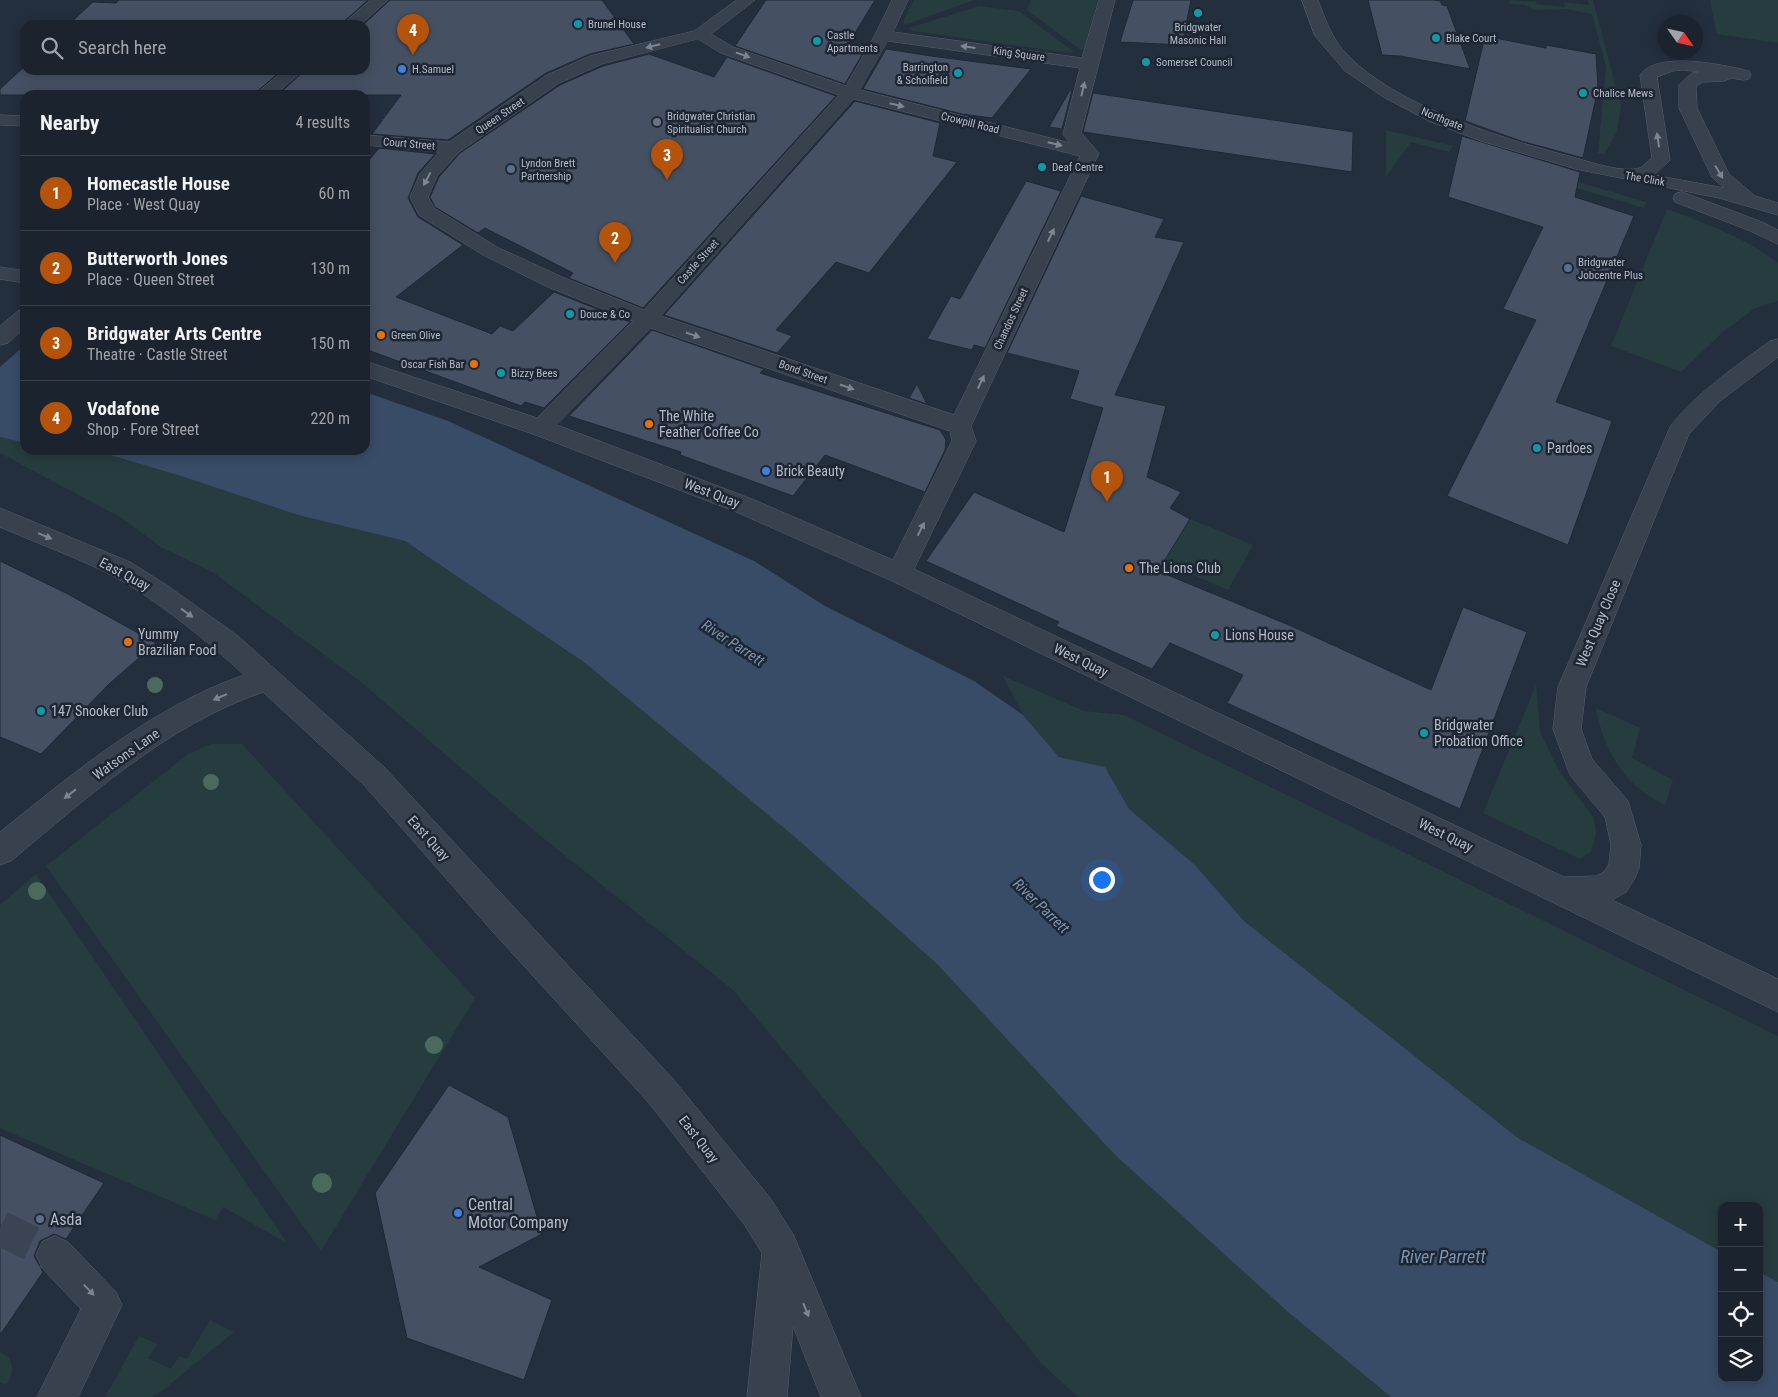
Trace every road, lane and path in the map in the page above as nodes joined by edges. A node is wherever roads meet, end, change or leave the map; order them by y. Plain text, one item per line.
1 (380, 0) edge
2 (747, 0) edge
3 (900, 0) edge
4 (1107, 0) edge
5 (1310, 0) edge
6 (356, 20) edge
7 (700, 34) junction
8 (882, 35) junction
9 (1089, 64) junction
10 (289, 75) edge
11 (270, 90) edge
12 (850, 92) junction
13 (0, 120) edge
14 (20, 121) edge
15 (370, 140) edge
16 (453, 148) junction
17 (1090, 153) junction
18 (1619, 174) junction
19 (1748, 198) junction
20 (1778, 209) edge
21 (1778, 238) edge
22 (0, 273) edge
23 (20, 275) edge
24 (647, 319) junction
25 (20, 320) edge
26 (0, 338) edge
27 (1778, 346) edge
28 (370, 370) edge
29 (960, 426) junction
30 (541, 428) junction
31 (0, 517) edge
32 (899, 573) junction
33 (266, 679) junction
34 (0, 851) edge
35 (1561, 891) junction
36 (1778, 996) edge
37 (781, 1249) junction
38 (55, 1255) tunnel mouth
39 (56, 1397) edge
40 (767, 1397) edge
41 (840, 1397) edge

1 - 6 street
2 - 7 street
3 - 8 street
4 - 9 street
5 - 18 street, Northgate
7 -> 12 street
7 -> 16 street, Queen Street
9 -> 8 street, King Square
8 - 12 street
17 -> 9 street
10 - 11 street
12 -> 17 street, Crowpill Road
12 - 24 street, Castle Street
13 - 14 street
15 - 16 street, Court Street
16 -> 24 street, Queen Street
29 -> 17 street, Chandos Street
18 - 19 street, The Clink
18 -> 19 street
18 - 21 street, The Clink
19 - 20 street, The Clink
22 - 23 street
24 -> 29 street, Bond Street
24 - 30 street, Castle Street
25 - 26 street
27 - 35 street, West Quay Close
28 - 30 street, West Quay
32 -> 29 street, Chandos Street
30 - 32 street, West Quay
31 -> 33 street, East Quay
32 - 35 street, West Quay
33 -> 34 street, Watsons Lane
33 - 37 street, East Quay
35 - 36 street, West Quay
37 - 40 street
37 -> 41 street, East Quay
38 -> 39 street

